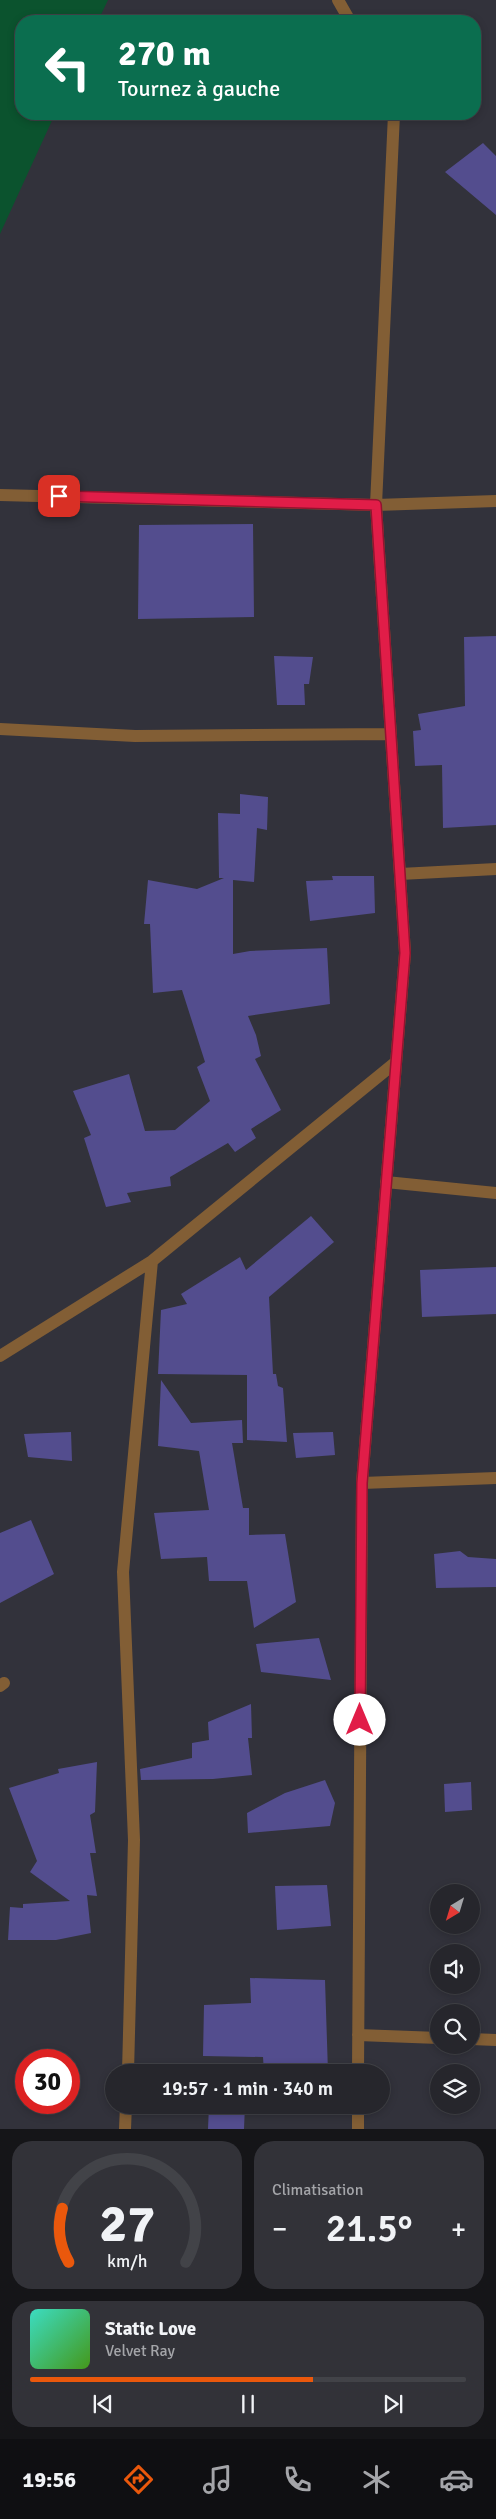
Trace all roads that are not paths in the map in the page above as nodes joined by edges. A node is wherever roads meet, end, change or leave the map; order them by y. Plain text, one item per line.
1 (338, 0) edge
2 (347, 15) edge
3 (394, 120) edge
4 (0, 495) edge
5 (496, 501) edge
6 (376, 505) junction
7 (0, 729) edge
8 (391, 734) junction
9 (496, 869) edge
10 (400, 874) junction
11 (396, 1062) junction
12 (386, 1182) junction
13 (496, 1193) edge
14 (152, 1261) junction
15 (0, 1356) edge
16 (496, 1478) edge
17 (362, 1483) junction
18 (358, 2036) junction
19 (430, 2038) edge
20 (480, 2039) edge
21 (496, 2040) edge
22 (128, 2064) edge
23 (358, 2064) edge
24 (126, 2114) edge
25 (358, 2114) edge
26 (125, 2129) edge
27 (358, 2129) edge

1 - 2 street
3 - 6 street
4 - 6 street
5 - 6 street
6 - 8 street
7 - 8 street
8 - 10 street
9 - 10 street
10 - 11 street
11 - 12 street
11 - 14 street
12 - 13 street
12 - 17 street
14 - 15 street
14 - 22 street
16 - 17 street
17 - 18 street
18 - 19 street
18 - 23 street
20 - 21 street
24 - 26 street
25 - 27 street

